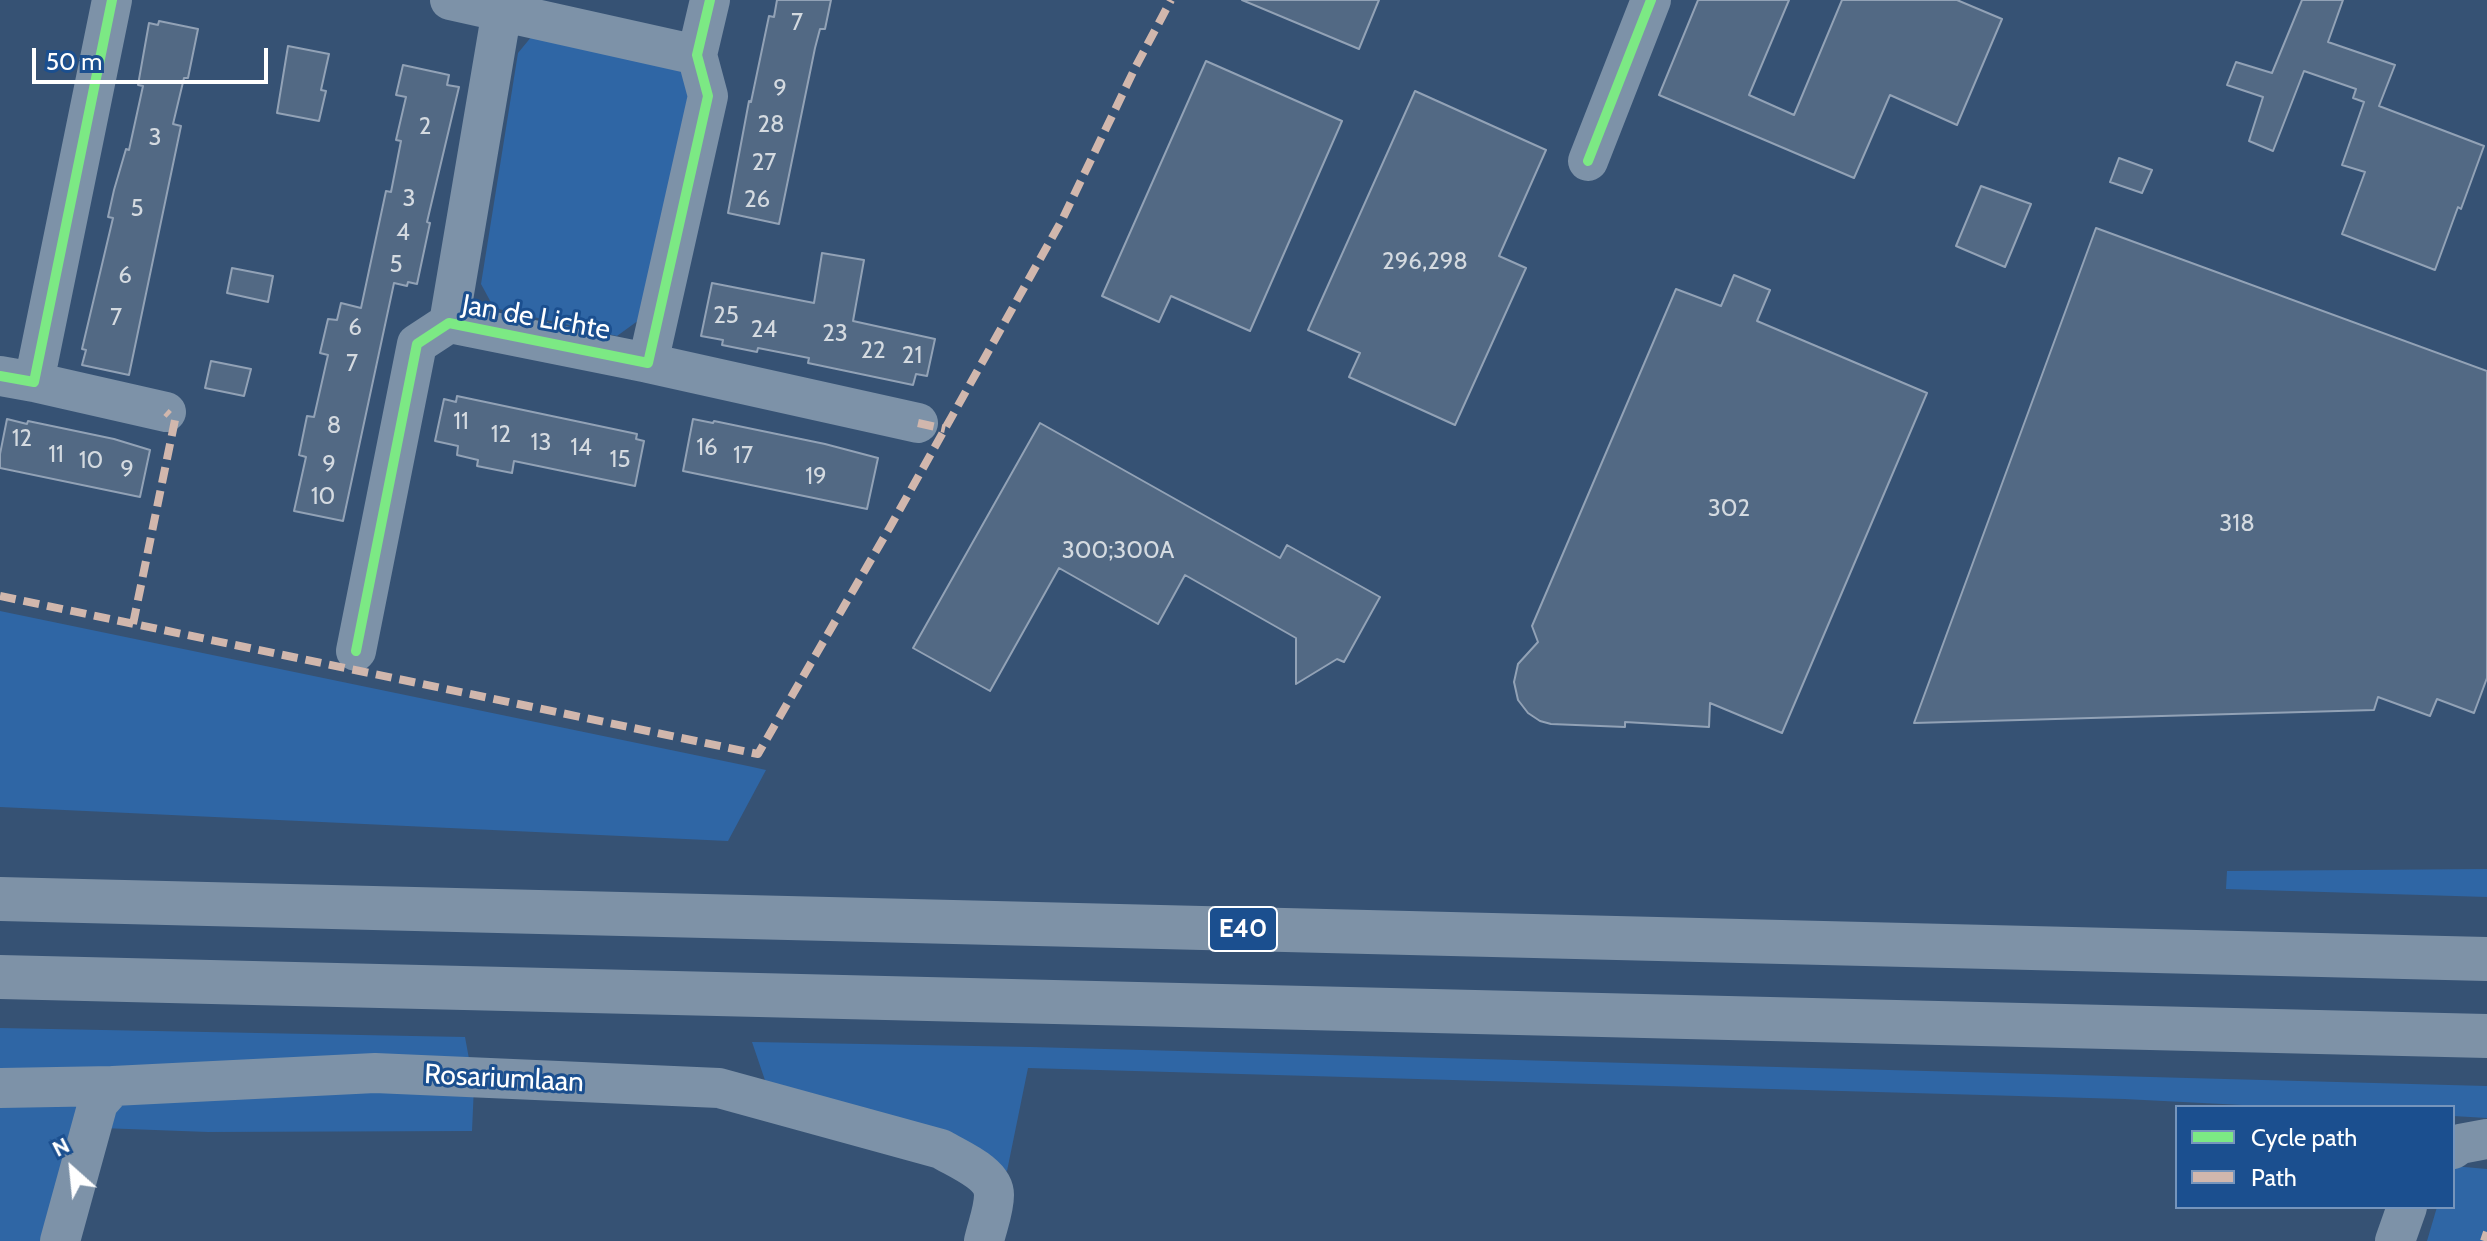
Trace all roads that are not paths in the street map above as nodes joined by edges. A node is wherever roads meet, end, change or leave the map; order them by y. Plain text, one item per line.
1 (112, 0) edge
2 (450, 0) edge
3 (710, 0) edge
4 (1651, 0) edge
5 (502, 10) junction
6 (697, 55) junction
7 (1588, 161) dead end
8 (433, 333) junction
9 (648, 363) junction
10 (17, 379) edge
11 (166, 412) dead end
12 (918, 423) dead end
13 (356, 651) dead end
14 (0, 899) edge
15 (2487, 959) edge
16 (0, 977) edge
17 (2487, 1036) edge
18 (113, 1086) junction
19 (0, 1088) edge
20 (2487, 1139) edge
21 (2455, 1148) edge
22 (2406, 1209) edge
23 (60, 1241) edge
24 (984, 1241) edge
25 (2395, 1241) edge

1 - 10 street
2 - 5 street
3 - 6 street
4 - 7 street
5 - 6 street
5 - 8 street, Jan de Lichte
6 - 9 street
8 - 9 street, Jan de Lichte
8 - 13 street, Jan de Lichte
9 - 12 street, Jan de Lichte
10 - 11 street
14 - 15 highway, E40
16 - 17 highway
18 - 19 street, Rosariumlaan
18 - 23 street
18 - 24 street, Rosariumlaan
20 - 21 street
22 - 25 street

